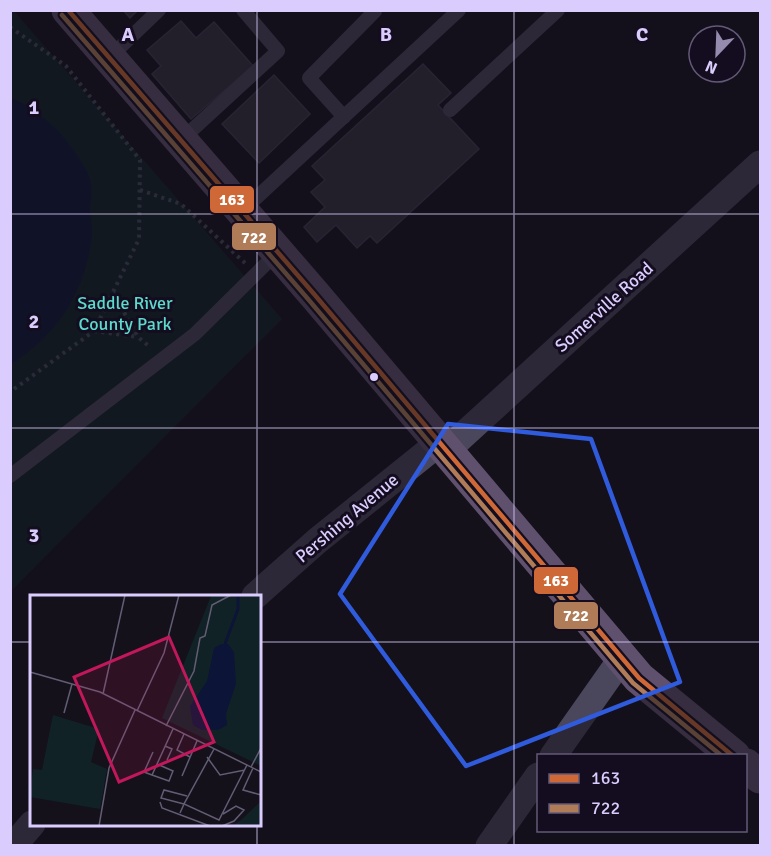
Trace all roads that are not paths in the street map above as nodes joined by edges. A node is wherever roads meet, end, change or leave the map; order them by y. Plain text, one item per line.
1 (68, 10) edge
2 (159, 10) edge
3 (243, 10) edge
4 (558, 10) edge
5 (375, 11) edge
6 (455, 12) edge
7 (109, 58) junction
8 (450, 110) dead end
9 (344, 117) junction
10 (180, 141) junction
11 (760, 164) edge
12 (242, 212) junction
13 (267, 263) junction
14 (443, 446) junction
15 (10, 476) edge
16 (257, 595) edge
17 (622, 658) junction
18 (554, 754) edge
19 (732, 754) edge
20 (747, 766) edge
21 (537, 777) edge
22 (760, 777) edge
23 (31, 826) edge
24 (13, 846) edge
25 (489, 846) edge

1 - 7 main road
2 - 7 lane
3 - 10 lane
4 - 8 lane
5 - 9 lane
6 - 9 lane
7 - 10 main road
9 - 12 lane
10 - 12 main road
11 - 14 street, Somerville Road
12 - 13 main road
13 - 14 main road
13 - 15 lane
14 - 16 street, Pershing Avenue
14 - 17 main road
17 - 18 street
17 - 19 main road
20 - 22 main road
21 - 25 street
23 - 24 street

